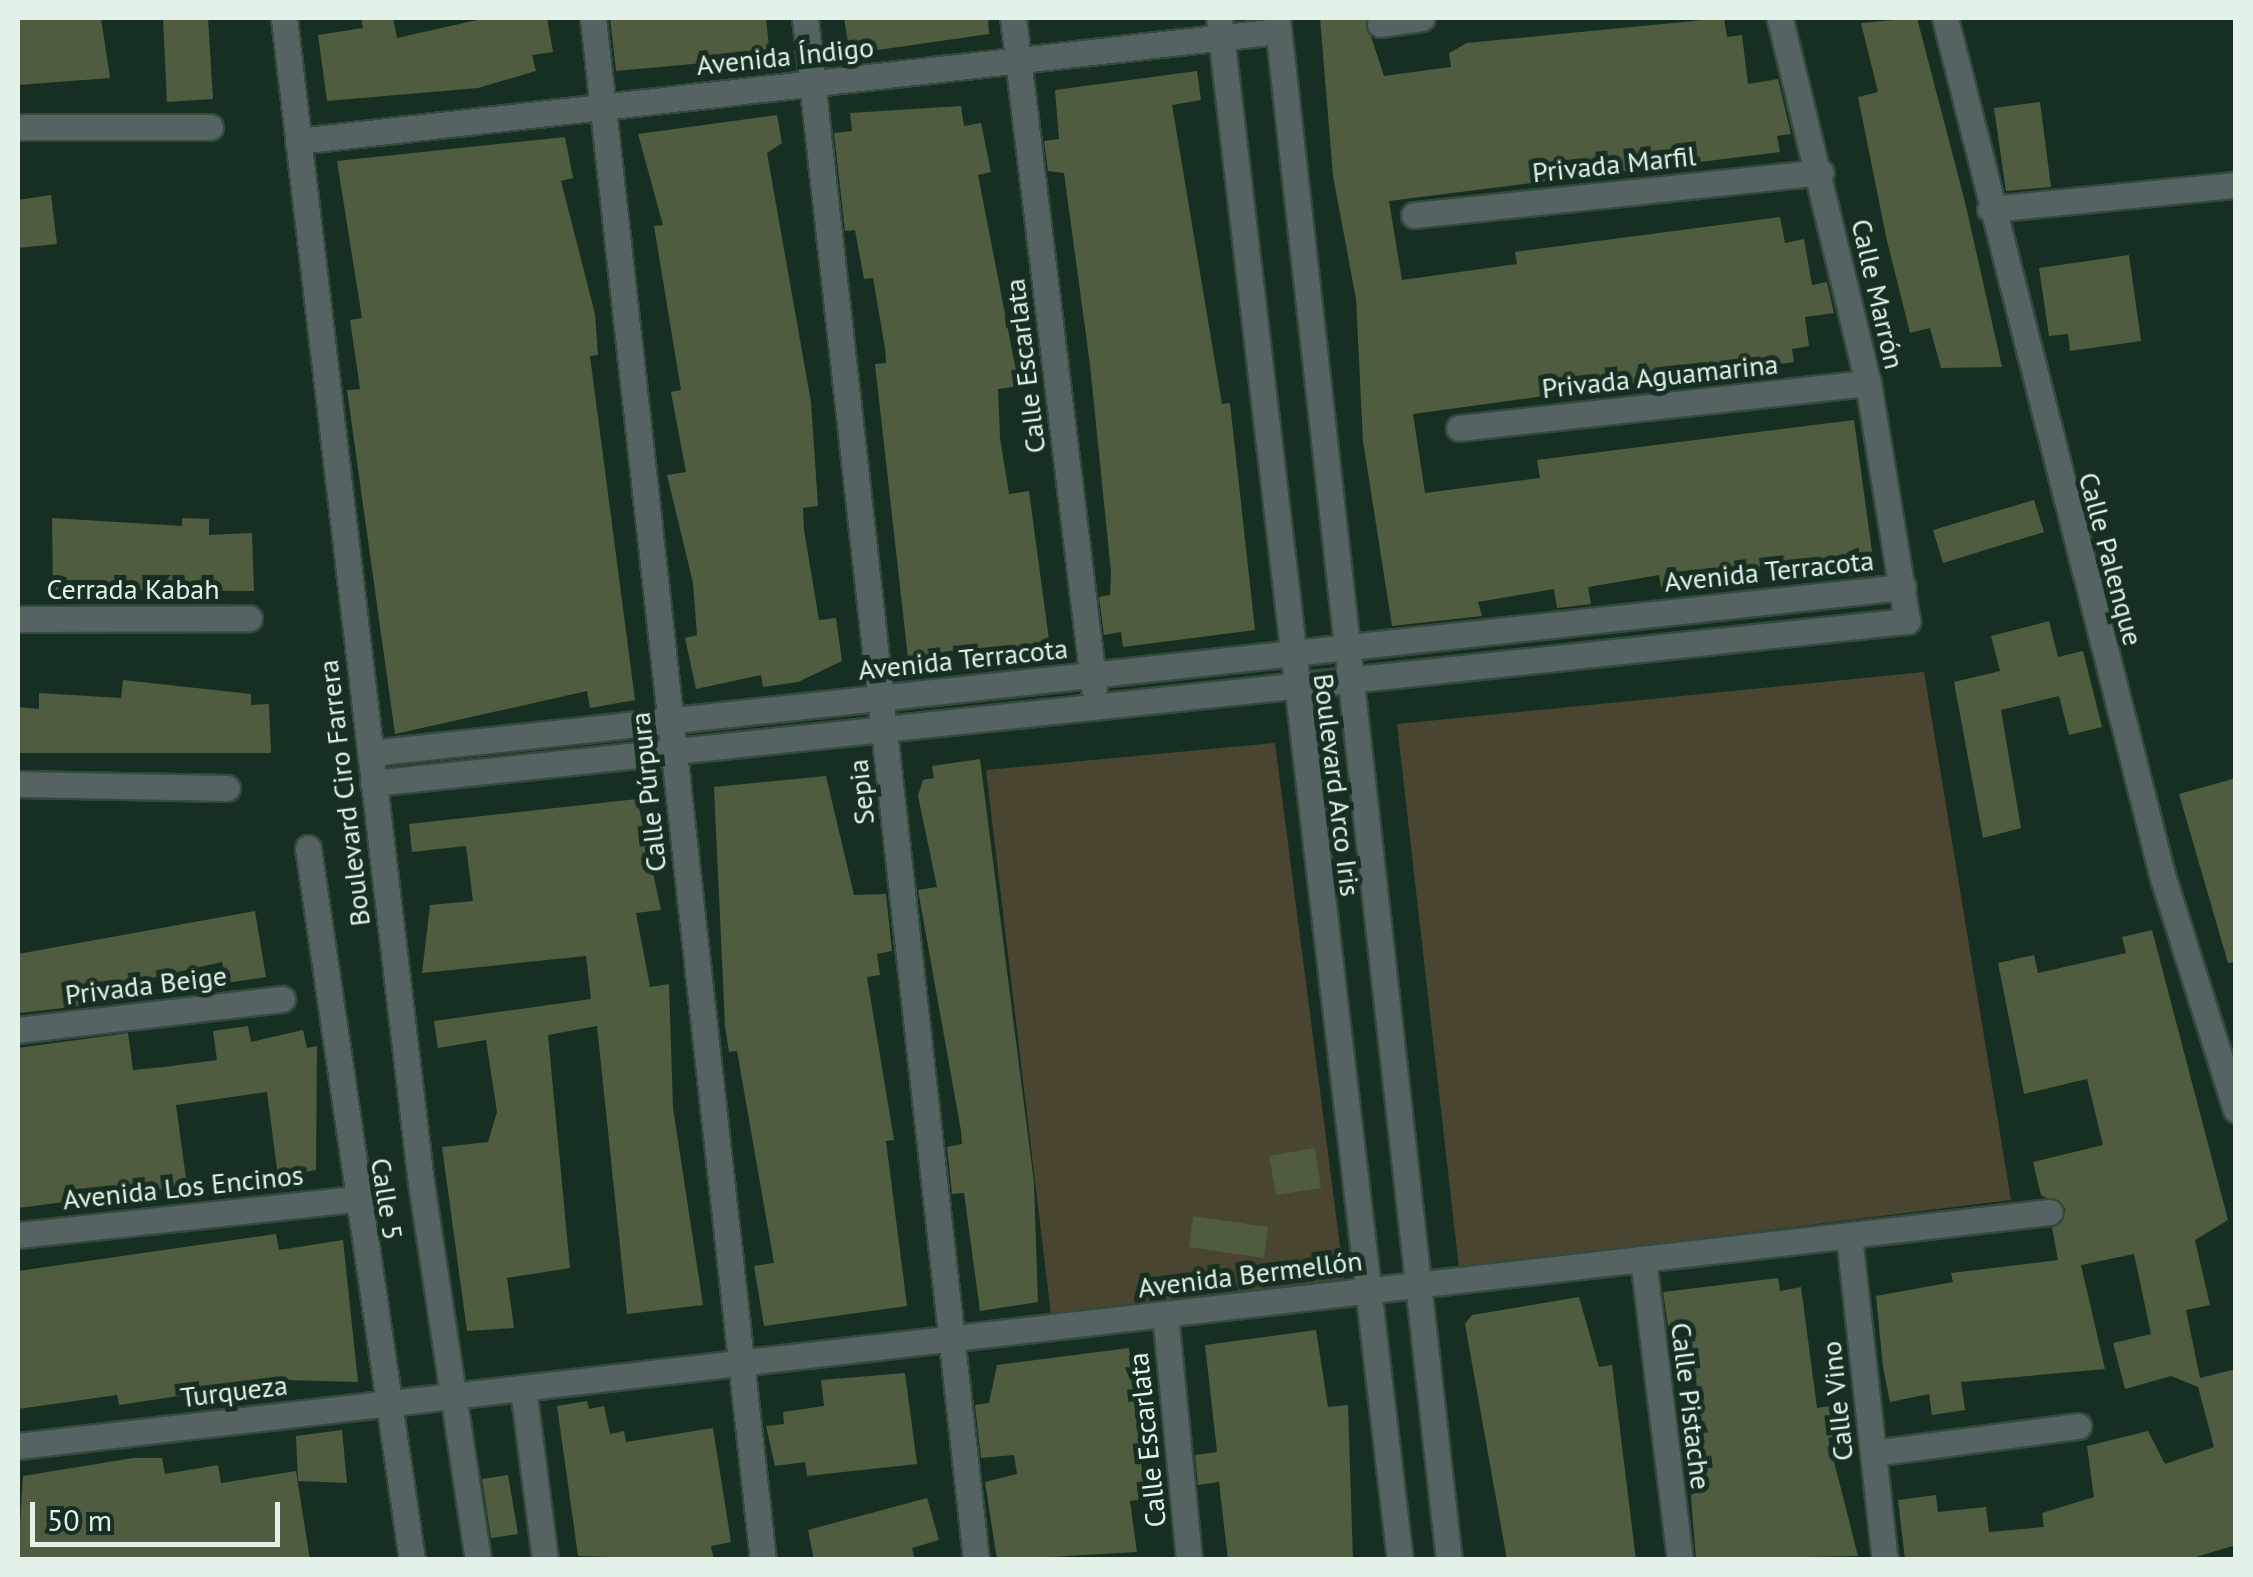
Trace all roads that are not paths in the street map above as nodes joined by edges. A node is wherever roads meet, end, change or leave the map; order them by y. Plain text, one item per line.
1 (284, 18) edge
2 (593, 18) edge
3 (805, 18) edge
4 (1013, 18) edge
5 (1422, 18) edge
6 (1780, 18) edge
7 (1945, 18) edge
8 (1278, 24) edge
9 (1380, 24) dead end
10 (1220, 28) edge
11 (1018, 60) junction
12 (812, 83) junction
13 (602, 107) junction
14 (18, 127) edge
15 (210, 127) dead end
16 (298, 141) junction
17 (1821, 172) junction
18 (2236, 185) edge
19 (1990, 209) junction
20 (1414, 216) dead end
21 (1868, 383) junction
22 (1459, 428) dead end
23 (1903, 587) junction
24 (250, 618) dead end
25 (18, 619) edge
26 (1343, 648) junction
27 (1290, 654) junction
28 (1093, 675) junction
29 (1349, 680) junction
30 (1296, 686) junction
31 (881, 698) junction
32 (1096, 707) junction
33 (670, 721) junction
34 (884, 730) junction
35 (674, 751) junction
36 (370, 754) junction
37 (373, 783) junction
38 (18, 784) edge
39 (227, 788) dead end
40 (308, 848) dead end
41 (282, 999) dead end
42 (18, 1030) edge
43 (2236, 1110) edge
44 (355, 1198) junction
45 (2050, 1212) dead end
46 (18, 1235) edge
47 (1850, 1236) junction
48 (1643, 1259) junction
49 (1416, 1285) junction
50 (1368, 1290) junction
51 (1164, 1314) junction
52 (952, 1338) junction
53 (742, 1362) junction
54 (523, 1388) junction
55 (457, 1395) junction
56 (393, 1403) junction
57 (2078, 1426) dead end
58 (18, 1446) edge
59 (1873, 1453) junction
60 (412, 1560) edge
61 (478, 1560) edge
62 (546, 1560) edge
63 (763, 1560) edge
64 (976, 1560) edge
65 (1189, 1560) edge
66 (1400, 1560) edge
67 (1449, 1560) edge
68 (1680, 1560) edge
69 (1885, 1560) edge

1 - 16 street, Boulevard Ciro Farrera
2 - 13 street, Calle Púrpura
3 - 12 street, Sepia
4 - 11 street, Calle Escarlata
5 - 9 street
6 - 17 street, Calle Marrón
7 - 19 street, Calle Palenque
8 - 10 street, Avenida Índigo
8 - 26 street, Boulevard Arco Iris
10 - 11 street, Avenida Índigo
10 - 27 street, Boulevard Arco Iris
11 - 12 street, Avenida Índigo
11 - 28 street, Calle Escarlata
12 - 13 street, Avenida Índigo
12 - 31 street, Sepia
13 - 16 street, Avenida Índigo
13 - 33 street, Calle Púrpura
14 - 15 street
16 - 36 street, Boulevard Ciro Farrera
17 - 20 street, Privada Marfil
17 - 21 street, Calle Marrón
18 - 19 street
19 - 43 street, Calle Palenque
21 - 22 street, Privada Aguamarina
21 - 23 street, Calle Marrón
23 - 26 street, Avenida Terracota
23 - 29 street, Avenida Terracota
24 - 25 street, Cerrada Kabah
26 - 27 street, Avenida Terracota
26 - 29 street, Boulevard Arco Iris
27 - 28 street, Avenida Terracota
27 - 30 street, Boulevard Arco Iris
28 - 31 street, Avenida Terracota
28 - 32 street, Calle Escarlata
29 - 30 street, Avenida Terracota
29 - 49 street, Boulevard Arco Iris
30 - 32 street, Avenida Terracota
30 - 50 street, Boulevard Arco Iris
31 - 33 street, Avenida Terracota
31 - 34 street, Sepia
32 - 34 street, Avenida Terracota
33 - 35 street, Calle Púrpura
33 - 36 street, Avenida Terracota
34 - 35 street, Avenida Terracota
34 - 52 street, Sepia
35 - 37 street, Avenida Terracota
35 - 53 street, Calle Púrpura
36 - 37 street, Boulevard Ciro Farrera
37 - 55 street, Boulevard Ciro Farrera
38 - 39 street
40 - 44 street, Calle 5
41 - 42 street, Privada Beige
44 - 46 street, Avenida Los Encinos
44 - 56 street, Calle 5
45 - 47 street, Avenida Bermellón
47 - 48 street, Avenida Bermellón
47 - 59 street, Calle Vino
48 - 49 street, Avenida Bermellón
48 - 68 street, Calle Pistache
49 - 50 street, Avenida Bermellón
49 - 67 street, Boulevard Arco Iris
50 - 51 street, Avenida Bermellón
50 - 66 street, Boulevard Arco Iris
51 - 52 street, Avenida Bermellón
51 - 65 street, Calle Escarlata
52 - 53 street, Avenida Bermellón
52 - 64 street, Sepia
53 - 54 street, Avenida Bermellón
53 - 63 street, Calle Púrpura
54 - 55 street, Avenida Bermellón
54 - 62 street
55 - 56 street, Turqueza
55 - 61 street, Boulevard Ciro Farrera
56 - 58 street, Turqueza
56 - 60 street, Calle 5
57 - 59 street
59 - 69 street, Calle Vino

